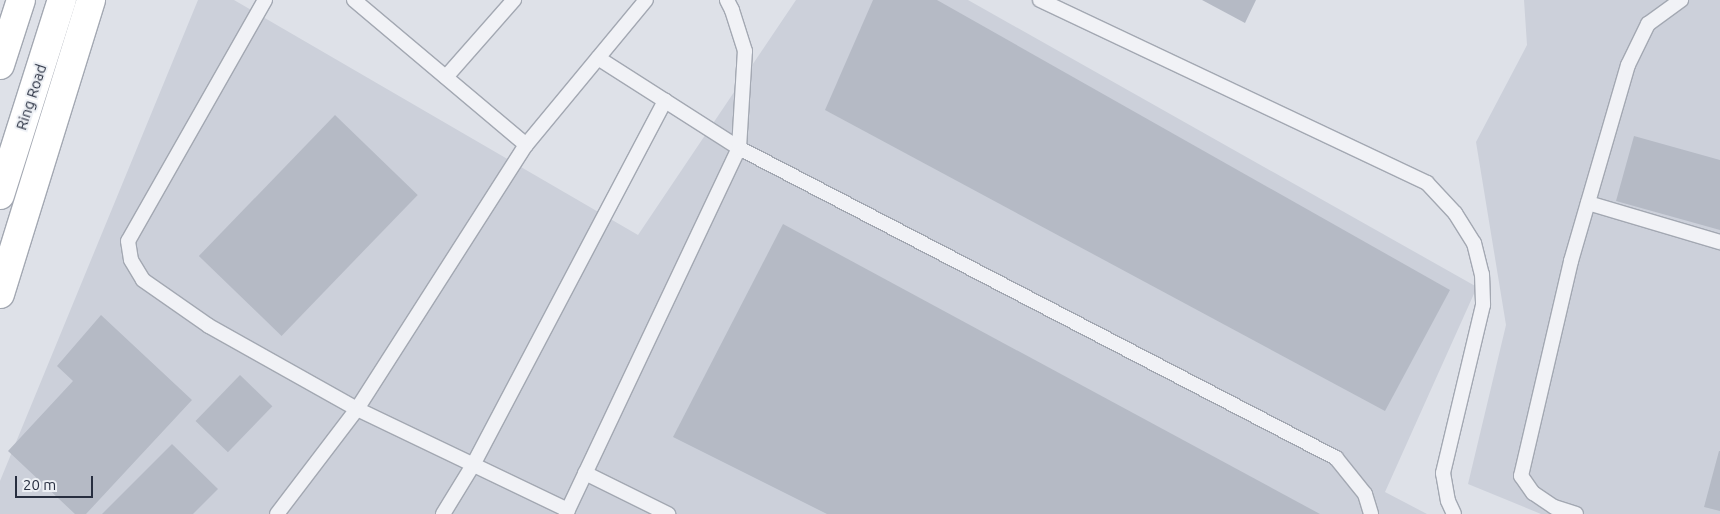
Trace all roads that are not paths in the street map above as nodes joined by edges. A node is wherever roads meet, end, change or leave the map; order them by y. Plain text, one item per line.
1 (21, 0) edge
2 (62, 0) edge
3 (91, 0) edge
4 (265, 0) edge
5 (354, 0) edge
6 (514, 0) edge
7 (646, 0) edge
8 (726, 0) edge
9 (1040, 0) edge
10 (1681, 0) edge
11 (598, 58) junction
12 (0, 65) edge
13 (446, 77) junction
14 (665, 101) junction
15 (526, 145) junction
16 (739, 148) junction
17 (0, 195) edge
18 (1588, 204) junction
19 (1720, 242) edge
20 (0, 294) edge
21 (357, 409) junction
22 (473, 465) junction
23 (585, 473) junction
24 (567, 512) edge
25 (277, 514) edge
26 (443, 514) edge
27 (668, 514) edge
28 (1371, 514) edge
29 (1454, 514) edge
30 (1576, 514) edge

1 - 12 main road
2 - 17 main road, Ring Road
3 - 20 main road
4 - 21 lane
5 - 13 lane
6 - 13 lane
7 - 11 lane
8 - 16 lane
9 - 29 lane
10 - 18 lane
11 - 14 lane
11 - 15 lane
13 - 15 lane
14 - 16 lane
14 - 22 lane
15 - 21 lane
16 - 23 lane
16 - 28 lane
18 - 19 lane
18 - 30 lane
21 - 22 lane
21 - 25 lane
22 - 24 lane
22 - 26 lane
23 - 24 lane
23 - 27 lane

